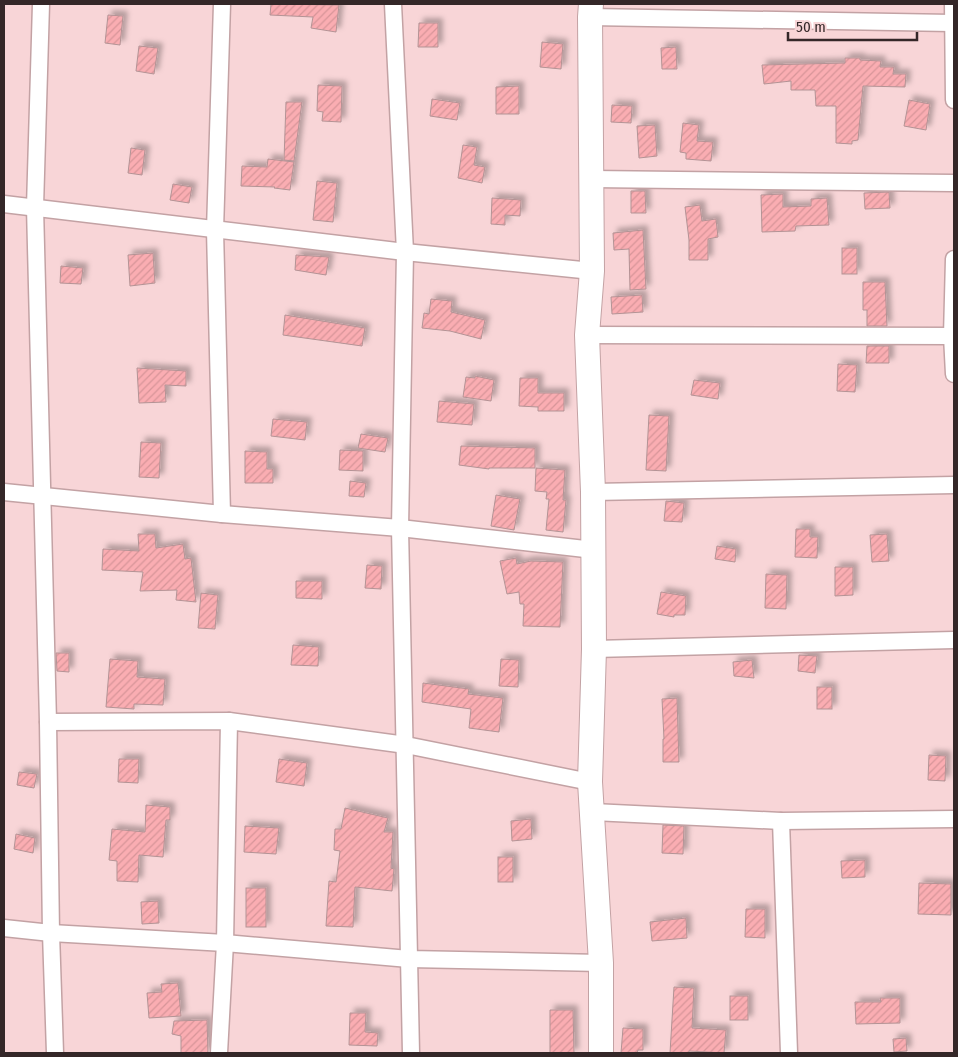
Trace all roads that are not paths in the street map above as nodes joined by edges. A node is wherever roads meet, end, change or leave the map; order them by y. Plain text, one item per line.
1 (41, 4) edge
2 (222, 4) edge
3 (393, 4) edge
4 (953, 4) edge
5 (590, 10) edge
6 (773, 12) edge
7 (952, 23) junction
8 (954, 100) edge
9 (592, 179) junction
10 (954, 183) edge
11 (4, 204) edge
12 (34, 207) junction
13 (215, 230) junction
14 (405, 252) junction
15 (954, 259) edge
16 (592, 271) junction
17 (587, 335) junction
18 (953, 336) edge
19 (954, 374) edge
20 (954, 485) edge
21 (4, 492) edge
22 (593, 492) junction
23 (41, 497) junction
24 (222, 514) junction
25 (400, 528) junction
26 (594, 550) junction
27 (954, 640) edge
28 (594, 649) junction
29 (229, 721) junction
30 (48, 722) junction
31 (406, 744) junction
32 (590, 782) junction
33 (593, 812) junction
34 (954, 819) edge
35 (781, 821) junction
36 (4, 928) edge
37 (51, 932) junction
38 (225, 943) junction
39 (409, 959) junction
40 (601, 963) junction
41 (55, 1053) edge
42 (220, 1053) edge
43 (411, 1053) edge
44 (601, 1053) edge
45 (789, 1053) edge

1 - 12 street
2 - 13 street
3 - 14 street
4 - 7 street
5 - 6 street
5 - 9 main road
6 - 7 street
7 - 8 street
9 - 10 street
9 - 16 main road
11 - 12 street
12 - 13 street
12 - 23 street
13 - 14 street
13 - 24 street
14 - 16 street
14 - 25 street
15 - 18 street
16 - 17 main road
17 - 18 street
17 - 22 main road
18 - 19 street
20 - 22 street
21 - 23 street
22 - 26 main road
23 - 24 street
23 - 30 street
24 - 25 street
25 - 26 street
25 - 31 street
26 - 28 main road
27 - 28 street
28 - 32 main road
29 - 30 street
29 - 31 street
29 - 38 street
30 - 37 street
31 - 32 street
31 - 39 street
32 - 33 main road
33 - 35 street
33 - 40 main road
34 - 35 street
35 - 45 street
36 - 37 street
37 - 38 street
37 - 41 street
38 - 39 street
38 - 42 street
39 - 40 street
39 - 43 street
40 - 44 main road

